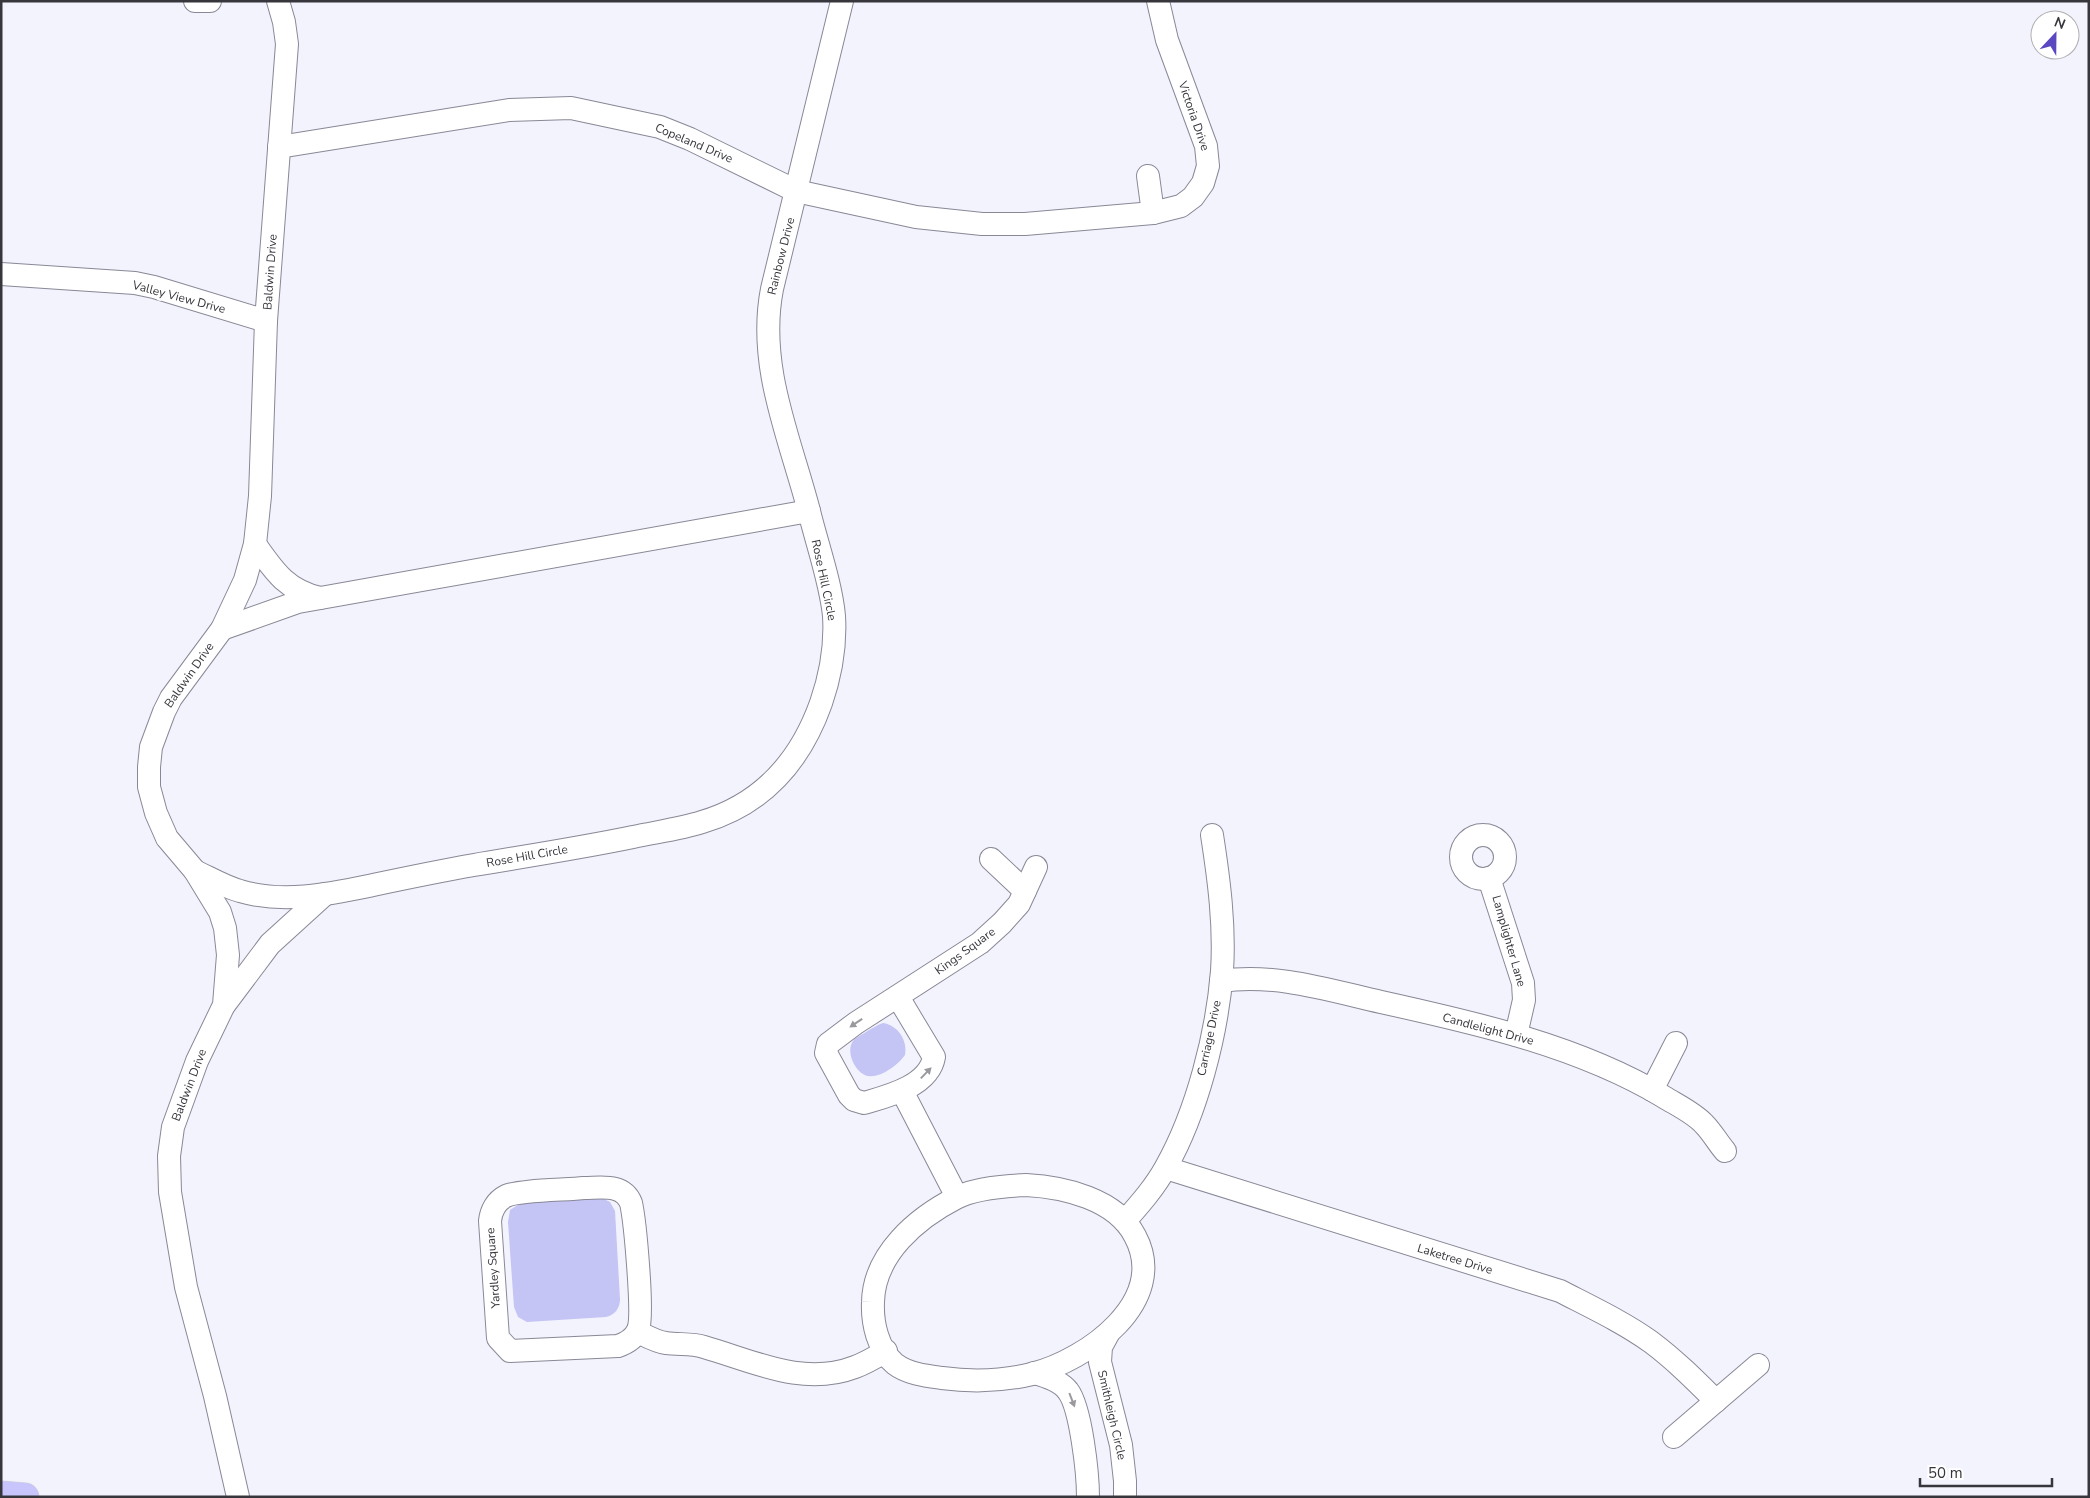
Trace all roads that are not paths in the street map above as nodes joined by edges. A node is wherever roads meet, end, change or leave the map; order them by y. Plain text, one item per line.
1 (195, 1) edge
2 (210, 1) edge
3 (278, 1) edge
4 (842, 1) edge
5 (1158, 1) edge
6 (280, 147) junction
7 (1148, 176) dead end
8 (796, 191) junction
9 (1153, 213) junction
10 (1074, 220) joint
11 (1, 274) edge
12 (266, 321) junction
13 (809, 511) junction
14 (255, 544) junction
15 (321, 598) junction
16 (222, 629) junction
17 (1212, 836) dead end
18 (991, 859) dead end
19 (1036, 867) dead end
20 (195, 872) junction
21 (1489, 878) dead end
22 (1025, 891) junction
23 (326, 894) junction
24 (1221, 981) junction
25 (898, 997) junction
26 (224, 1005) junction
27 (1516, 1035) junction
28 (1676, 1044) dead end
29 (1652, 1090) junction
30 (902, 1091) junction
31 (1725, 1152) dead end
32 (1166, 1168) junction
33 (957, 1197) junction
34 (1125, 1221) junction
35 (638, 1332) junction
36 (1108, 1334) junction
37 (886, 1351) junction
38 (1758, 1365) dead end
39 (1034, 1373) junction
40 (1716, 1402) junction
41 (1674, 1437) dead end
42 (1, 1496) edge
43 (25, 1497) edge
44 (238, 1497) edge
45 (1088, 1497) edge
46 (1125, 1497) edge

1 - 2 street
3 - 6 street, Baldwin Drive
4 - 8 street, Rainbow Drive
5 - 9 street, Victoria Drive
6 - 8 street, Copeland Drive
6 - 12 street, Baldwin Drive
7 - 9 street
8 - 10 street, Copeland Drive
8 - 13 street, Rainbow Drive
9 - 10 street, Victoria Drive
11 - 12 street, Valley View Drive
12 - 14 street, Baldwin Drive
13 - 15 street
13 - 23 street, Rose Hill Circle
14 - 15 street
14 - 16 street, Baldwin Drive
15 - 16 street
16 - 20 street, Baldwin Drive
17 - 24 street, Carriage Drive
18 - 22 street
19 - 22 street, Kings Square
20 - 23 street, Rose Hill Circle
20 - 26 street, Baldwin Drive
21 - 27 street, Lamplighter Lane
22 - 25 street, Kings Square
23 - 26 street
24 - 27 street, Candlelight Drive
24 - 32 street, Carriage Drive
30 -> 25 street, Kings Square
25 -> 30 street, Kings Square
26 - 44 street, Baldwin Drive
27 - 29 street, Candlelight Drive
28 - 29 street
29 - 31 street, Candlelight Drive
30 - 33 street
32 - 34 street, Carriage Drive
32 - 40 street, Laketree Drive
33 - 34 street, Smithleigh Circle
33 - 37 street, Smithleigh Circle
34 - 36 street, Smithleigh Circle
35 - 35 street, Yardley Square
35 - 37 street
36 - 39 street, Smithleigh Circle
36 - 46 street, Smithleigh Circle
37 - 39 street, Smithleigh Circle
38 - 40 street
39 -> 45 street
40 - 41 street
42 - 43 main road

